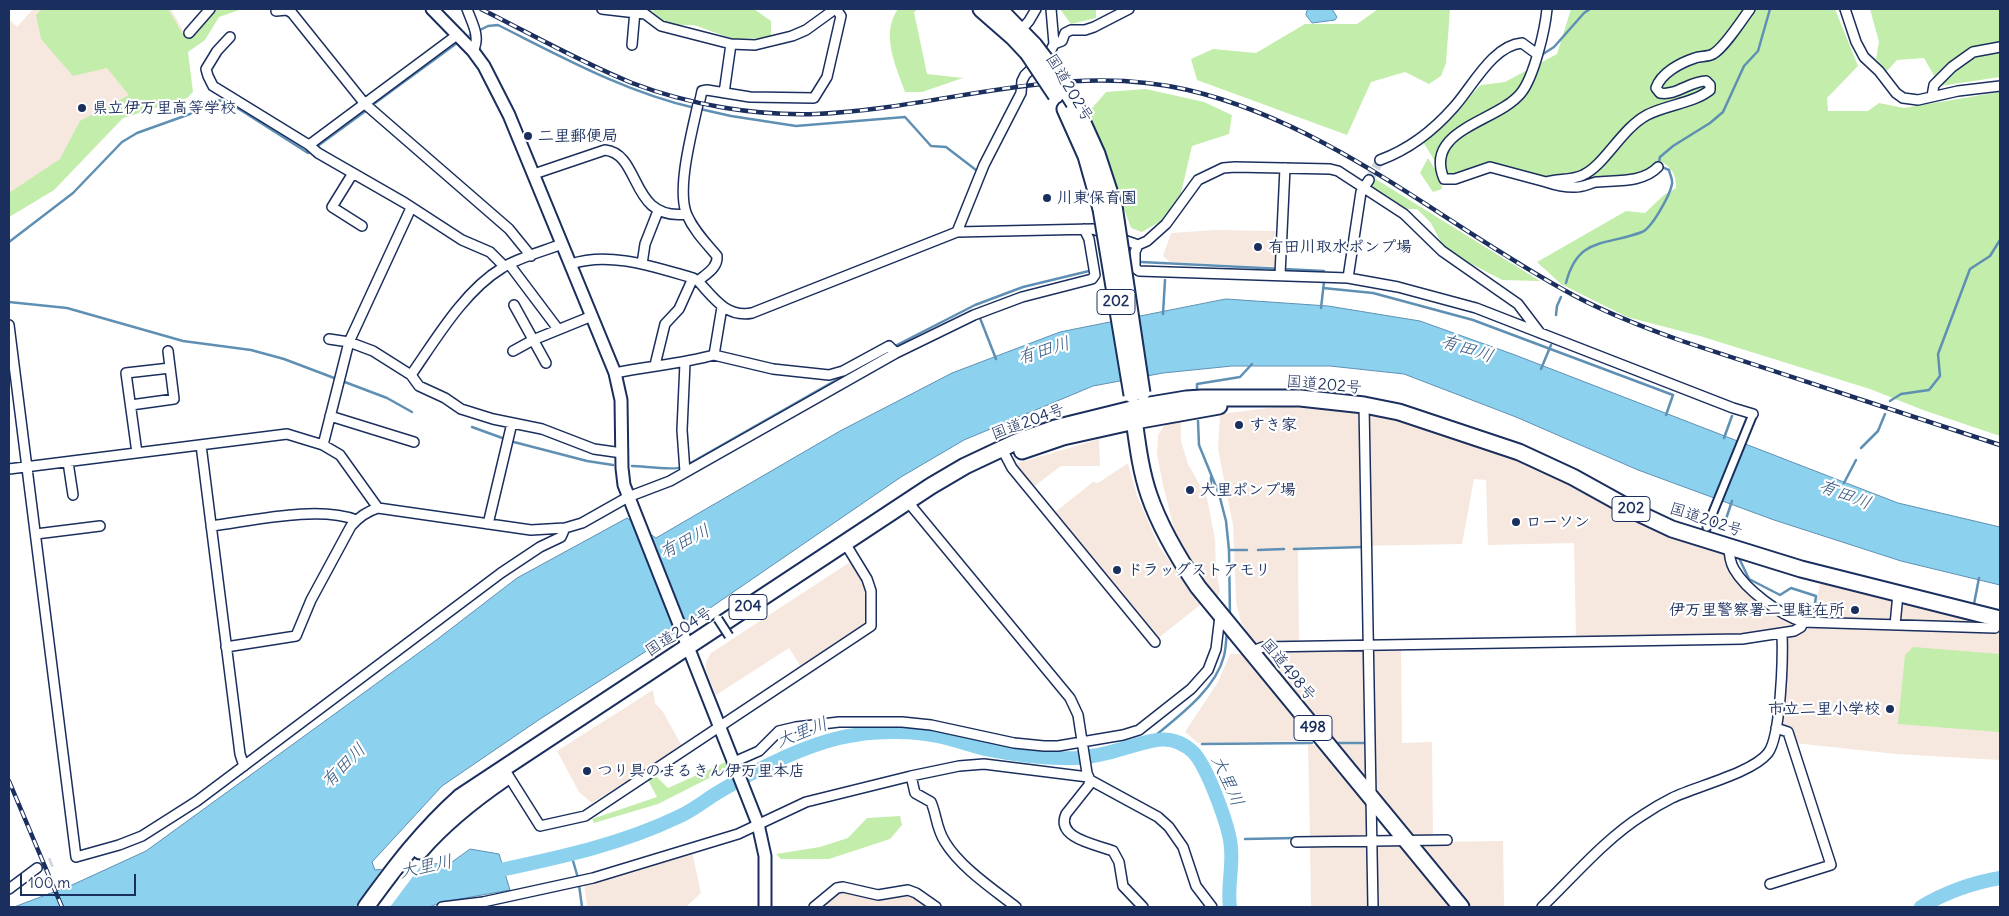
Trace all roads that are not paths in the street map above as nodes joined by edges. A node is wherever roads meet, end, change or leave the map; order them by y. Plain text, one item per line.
1 (210, 9) edge
2 (432, 9) edge
3 (467, 9) edge
4 (602, 9) edge
5 (836, 9) edge
6 (981, 9) edge
7 (999, 9) edge
8 (1036, 9) edge
9 (1051, 9) edge
10 (1129, 9) edge
11 (1547, 9) edge
12 (1750, 9) edge
13 (1845, 9) edge
14 (276, 11) dead end
15 (636, 11) junction
16 (1021, 30) junction
17 (189, 33) dead end
18 (457, 35) junction
19 (230, 37) dead end
20 (731, 44) junction
21 (1054, 44) junction
22 (632, 45) dead end
23 (2000, 47) edge
24 (1031, 49) junction
25 (473, 51) junction
26 (1537, 54) junction
27 (2000, 86) edge
28 (724, 93) junction
29 (1932, 96) junction
30 (365, 104) junction
31 (309, 144) junction
32 (1380, 160) tunnel mouth
33 (1658, 167) dead end
34 (1285, 168) junction
35 (353, 174) junction
36 (534, 174) junction
37 (1546, 182) junction
38 (1366, 184) junction
39 (411, 208) junction
40 (658, 211) junction
41 (686, 214) junction
42 (362, 226) dead end
43 (1084, 229) junction
44 (957, 232) junction
45 (562, 244) junction
46 (1138, 245) junction
47 (531, 256) junction
48 (570, 264) junction
49 (642, 264) junction
50 (507, 265) junction
51 (1281, 271) junction
52 (1348, 278) junction
53 (695, 280) junction
54 (514, 305) dead end
55 (722, 307) junction
56 (592, 316) junction
57 (9, 325) edge
58 (558, 329) junction
59 (1540, 333) junction
60 (329, 339) dead end
61 (533, 340) junction
62 (349, 342) junction
63 (893, 349) junction
64 (168, 351) dead end
65 (513, 351) dead end
66 (714, 355) junction
67 (546, 363) dead end
68 (685, 363) junction
69 (654, 365) junction
70 (170, 368) junction
71 (615, 373) junction
72 (411, 375) junction
73 (830, 375) junction
74 (832, 389) junction
75 (131, 405) junction
76 (1364, 405) junction
77 (1139, 407) junction
78 (1753, 414) joint
79 (330, 416) junction
80 (512, 423) junction
81 (414, 442) dead end
82 (201, 445) junction
83 (322, 445) junction
84 (137, 453) junction
85 (1004, 453) junction
86 (622, 454) junction
87 (68, 462) junction
88 (28, 467) junction
89 (685, 467) junction
90 (9, 469) edge
91 (73, 495) dead end
92 (629, 500) junction
93 (911, 505) junction
94 (378, 508) junction
95 (356, 520) junction
96 (488, 524) junction
97 (100, 526) dead end
98 (211, 526) junction
99 (566, 528) junction
100 (1707, 528) dead end
101 (36, 534) junction
102 (1728, 546) junction
103 (847, 547) junction
104 (1898, 594) junction
105 (1220, 616) junction
106 (718, 619) dead end
107 (2000, 620) edge
108 (1804, 622) junction
109 (1895, 625) junction
110 (1782, 633) junction
111 (729, 636) dead end
112 (1155, 642) dead end
113 (1369, 646) junction
114 (226, 647) junction
115 (690, 652) junction
116 (1250, 652) junction
117 (719, 726) junction
118 (1776, 728) junction
119 (1082, 741) junction
120 (735, 765) junction
121 (244, 766) junction
122 (506, 772) junction
123 (911, 776) junction
124 (1088, 777) junction
125 (1371, 797) junction
126 (758, 824) junction
127 (1372, 840) junction
128 (1406, 840) junction
129 (1447, 840) dead end
130 (1296, 842) dead end
131 (403, 864) junction
132 (37, 868) tunnel mouth
133 (1770, 884) dead end
134 (9, 890) edge
135 (366, 907) edge
136 (379, 907) edge
137 (442, 907) edge
138 (765, 907) edge
139 (814, 907) edge
140 (936, 907) edge
141 (1016, 907) edge
142 (1143, 907) edge
143 (1212, 907) edge
144 (1373, 907) edge
145 (1462, 907) edge
146 (1542, 907) edge

1 - 17 street
2 - 18 street
3 - 25 street
4 - 15 street
5 - 20 street
5 - 28 street
6 - 24 highway, 国道202号 / 202
7 - 16 highway, 国道202号 / 202
8 - 16 street
9 - 21 street
10 - 21 street
11 - 26 street
12 - 37 street
13 - 29 street
14 - 30 street
15 - 20 street
15 - 22 street
16 - 24 highway, 国道202号 / 202
18 - 25 street
18 - 30 street
19 - 31 street
20 - 28 street
21 - 44 street
23 - 29 street
24 - 77 highway, 国道202号 / 202, bridge
25 - 36 street
26 - 32 street
26 - 37 street
27 - 29 street
28 - 41 street
30 - 31 street
30 - 47 street
31 - 35 street
33 - 37 street
34 - 38 street
34 - 46 street
34 - 51 street
35 - 39 street
35 - 42 street
36 - 40 street
36 - 45 street
38 - 52 street
38 - 59 street
39 - 50 street
39 - 62 street
40 - 41 street
40 - 49 street
41 - 53 street
43 - 44 street
43 - 46 street
43 - 63 street
44 - 55 street
45 - 47 street
45 - 48 street
46 - 51 street
47 - 50 street
48 - 49 street
48 - 56 street
49 - 53 street
50 - 58 street
50 - 72 street
51 - 52 street
52 - 59 street
53 - 55 street
53 - 69 street
54 - 61 street
55 - 66 street
56 - 58 street
56 - 71 street
57 - 88 street
58 - 61 street
59 - 78 street
60 - 62 street
61 - 65 street
61 - 67 street
62 - 72 street
62 - 79 street
63 - 73 street
63 - 74 street
64 - 70 street
66 - 68 street
66 - 73 street
68 - 69 street
68 - 89 street
69 - 71 street
70 - 75 street
70 - 75 street
71 - 86 street
72 - 80 street
73 - 74 street
74 - 89 street
75 - 84 street
76 - 77 highway, 国道202号 / 202
76 - 102 highway, 国道202号 / 202
76 - 113 street
77 - 85 highway, 国道204号 / 204
77 - 105 highway, 国道498号 / 498
78 - 100 street
79 - 81 street
79 - 83 street
80 - 86 street
80 - 96 street
82 - 83 street
82 - 84 street
82 - 98 street
83 - 94 street
84 - 87 street
85 - 93 highway, 国道204号 / 204
85 - 112 street
86 - 92 street
87 - 88 street
87 - 91 street
88 - 90 street
88 - 101 street
89 - 92 street
92 - 99 street
92 - 115 street
93 - 103 highway, 国道204号 / 204
93 - 119 street
94 - 95 street
94 - 96 street
95 - 98 street
95 - 114 street
96 - 99 street
97 - 101 street
98 - 114 street
99 - 121 street
101 - 121 street
102 - 104 highway, 国道202号 / 202
102 - 108 street
103 - 115 highway, 国道204号 / 204
103 - 117 street
104 - 107 highway, 国道202号 / 202
104 - 109 street
105 - 116 highway, 国道498号 / 498
105 - 119 street
106 - 111 street, bridge
107 - 109 street
108 - 109 street
108 - 110 street
110 - 113 street
110 - 118 street
113 - 116 street
113 - 125 street
114 - 121 street
115 - 117 street
115 - 122 highway, 国道204号 / 204
116 - 125 highway, 国道498号 / 498
117 - 120 street
117 - 122 street
118 - 133 street
118 - 146 street
119 - 120 street
119 - 124 street
120 - 126 street
122 - 131 highway, 国道204号 / 204
123 - 124 street
123 - 126 street
123 - 141 street
124 - 142 street
124 - 143 street
125 - 127 street
125 - 128 highway, 国道498号 / 498
126 - 137 street
126 - 138 street
127 - 128 street
127 - 130 street
127 - 144 street
128 - 129 street
128 - 145 highway, 国道498号 / 498
131 - 135 highway, 国道204号 / 204
131 - 136 highway, 国道204号 / 204
132 - 134 street
139 - 140 street

